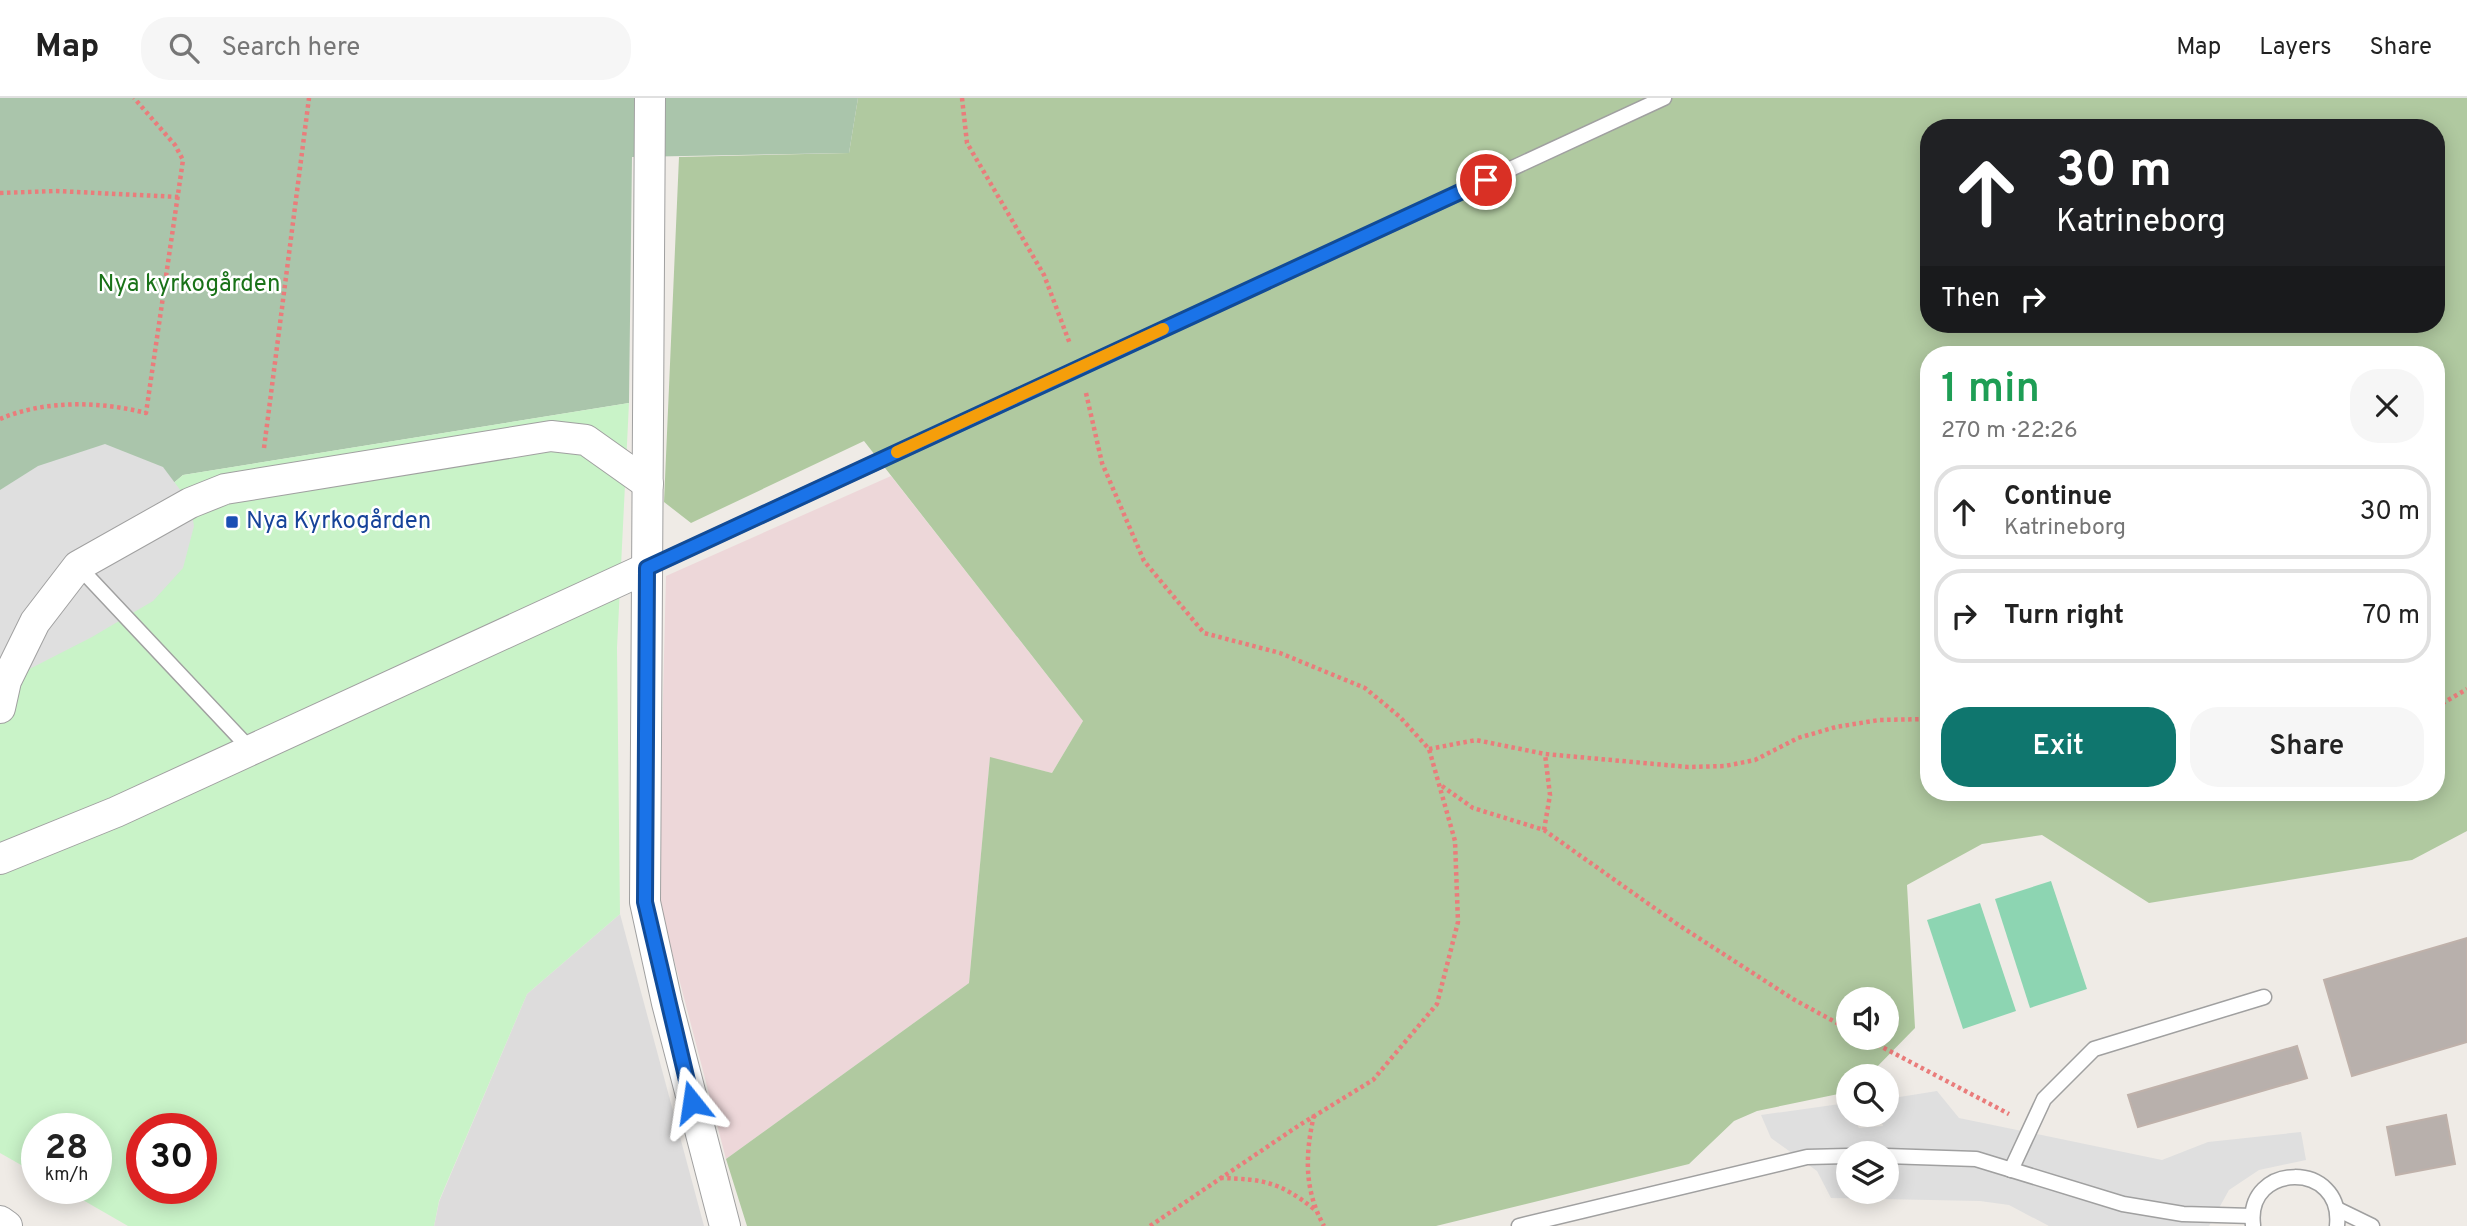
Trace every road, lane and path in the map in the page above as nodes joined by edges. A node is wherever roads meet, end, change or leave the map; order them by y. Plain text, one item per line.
1 (134, 98) edge
2 (309, 98) edge
3 (650, 98) edge
4 (962, 98) edge
5 (1664, 98) edge
6 (0, 193) edge
7 (179, 197) junction
8 (1079, 368) junction
9 (0, 419) edge
10 (260, 484) junction
11 (648, 484) junction
12 (78, 566) junction
13 (647, 568) junction
14 (2467, 689) edge
15 (2445, 702) edge
16 (0, 708) edge
17 (1920, 719) edge
18 (1429, 749) junction
19 (251, 750) junction
20 (1545, 754) junction
21 (1441, 785) junction
22 (1544, 830) junction
23 (0, 859) edge
24 (2264, 997) dead end
25 (1836, 1022) edge
26 (1888, 1050) edge
27 (1314, 1115) junction
28 (2031, 1125) junction
29 (1899, 1156) edge
30 (1836, 1157) edge
31 (2011, 1170) junction
32 (1219, 1178) junction
33 (2337, 1209) junction
34 (1315, 1210) junction
35 (0, 1221) edge
36 (2252, 1221) edge
37 (7, 1226) edge
38 (725, 1226) edge
39 (1150, 1226) edge
40 (1324, 1226) edge
41 (1519, 1226) edge
42 (2337, 1226) edge
43 (2372, 1226) edge

1 - 7 path
2 - 10 path
3 - 11 street
4 - 8 path
5 - 8 lane
6 - 7 path
7 - 9 path
8 - 13 lane
8 - 18 path
10 - 11 street
10 - 12 street
11 - 13 street
12 - 16 street
12 - 19 lane
13 - 19 street
13 - 38 street
14 - 15 path
17 - 20 path
18 - 20 path
18 - 21 path
19 - 23 street
20 - 22 path
21 - 22 path
21 - 27 path
22 - 25 path
24 - 28 lane
26 - 28 path
27 - 32 path
27 - 34 path
28 - 31 lane
29 - 31 lane
30 - 41 lane
31 - 36 lane
32 - 34 path
32 - 39 path
33 - 36 lane
33 - 42 lane
33 - 43 lane
34 - 40 path
35 - 37 street

